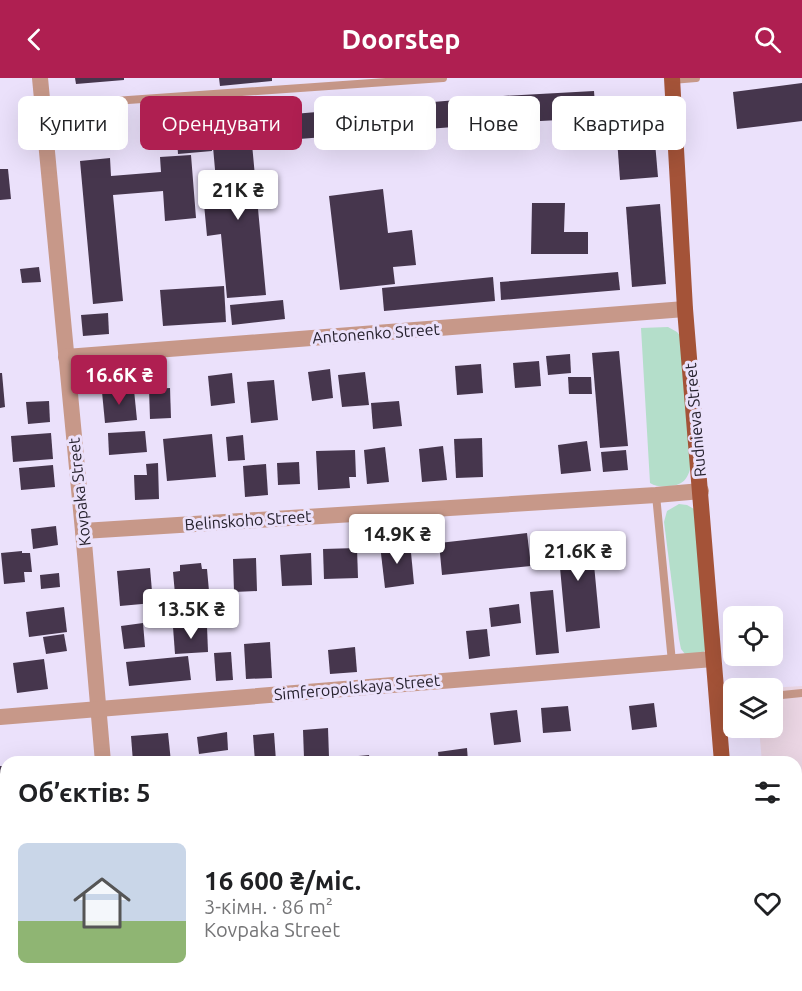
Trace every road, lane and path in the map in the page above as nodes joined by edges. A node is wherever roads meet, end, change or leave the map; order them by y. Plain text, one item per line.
1 (40, 78) edge
2 (442, 78) edge
3 (696, 78) edge
4 (672, 79) edge
5 (42, 96) edge
6 (128, 100) edge
7 (47, 150) edge
8 (685, 309) junction
9 (66, 357) junction
10 (700, 490) junction
11 (656, 495) junction
12 (83, 531) junction
13 (713, 659) junction
14 (672, 662) junction
15 (802, 693) edge
16 (723, 694) edge
17 (783, 695) edge
18 (98, 708) junction
19 (0, 717) edge
20 (723, 738) edge
21 (102, 756) edge
22 (722, 756) edge

1 - 5 street, Kovpaka Street
2 - 6 lane
3 - 4 lane
4 - 8 main road, Rudnieva Street
7 - 9 street, Kovpaka Street
8 - 9 street, Antonenko Street
8 - 10 main road, Rudnieva Street
9 - 12 street, Kovpaka Street
10 - 11 street, Belinskoho Street
10 - 13 main road, Rudnieva Street
11 - 12 street, Belinskoho Street
11 - 14 lane
12 - 18 street, Kovpaka Street
13 - 14 street, Simferopolskaya Street
13 - 16 main road, Rudnieva Street
14 - 18 street, Simferopolskaya Street
15 - 17 lane
18 - 19 street, Simferopolskaya Street
18 - 21 street, Kovpaka Street
20 - 22 main road, Rudnieva Street

